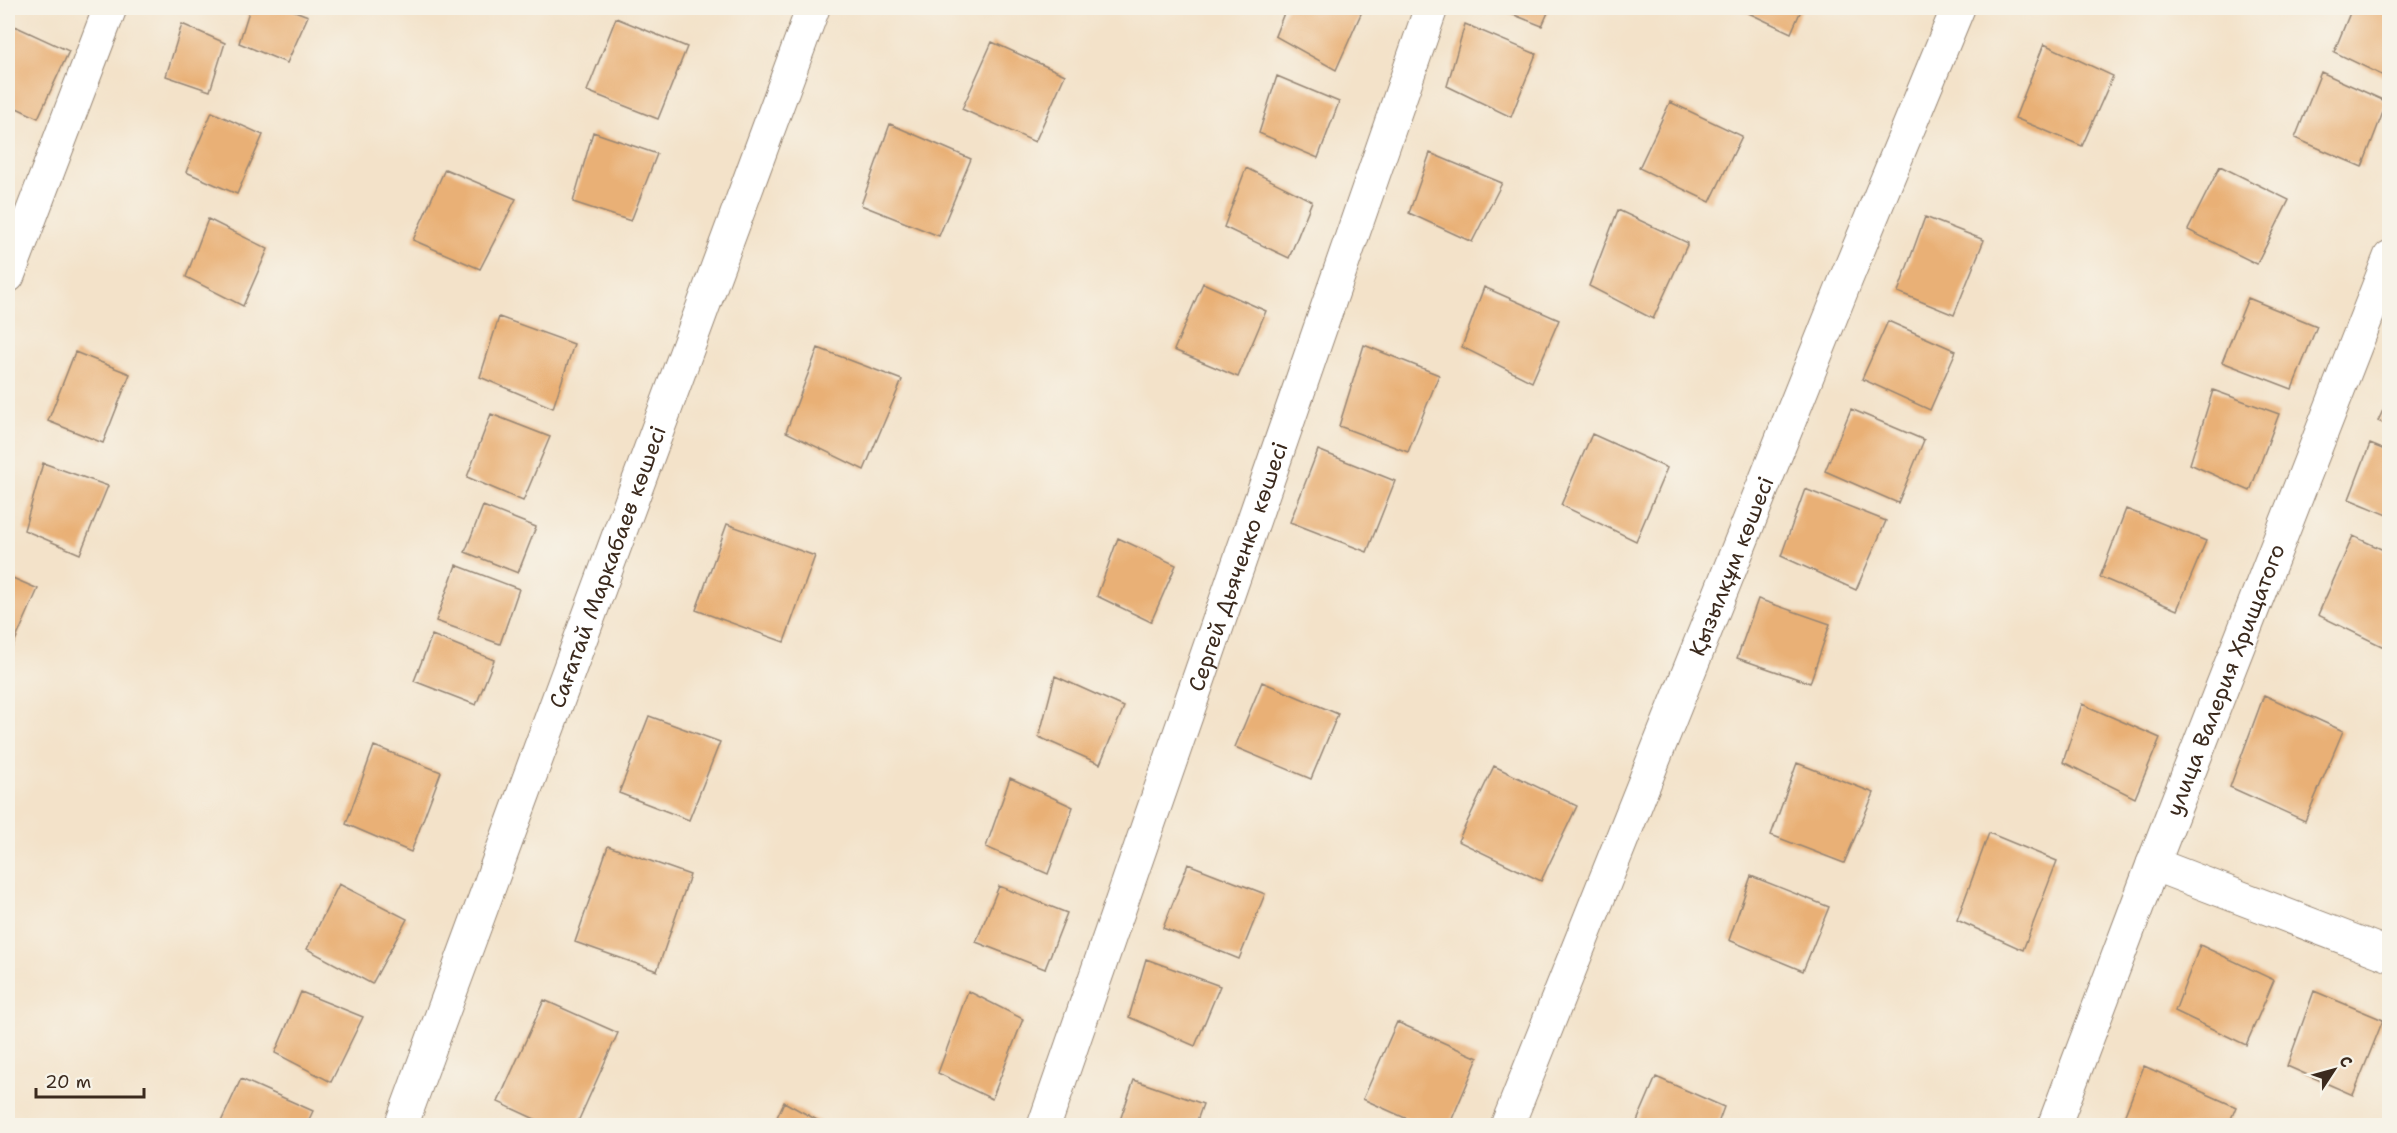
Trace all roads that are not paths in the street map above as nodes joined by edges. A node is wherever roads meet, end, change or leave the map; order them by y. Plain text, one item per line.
1 (110, 8) edge
2 (813, 8) edge
3 (1431, 8) edge
4 (1958, 8) edge
5 (2390, 257) edge
6 (8, 276) edge
7 (2153, 864) junction
8 (2390, 955) edge
9 (401, 1125) edge
10 (1044, 1125) edge
11 (1507, 1125) edge
12 (2054, 1125) edge

1 - 6 street
2 - 9 street, Сағатай Маркабаев көшесі
3 - 10 street, Сергей Дьяченко көшесі
4 - 11 street, Қызылқұм көшесі
5 - 7 street, улица Валерия Хрищатого
7 - 8 street
7 - 12 street, улица Валерия Хрищатого

